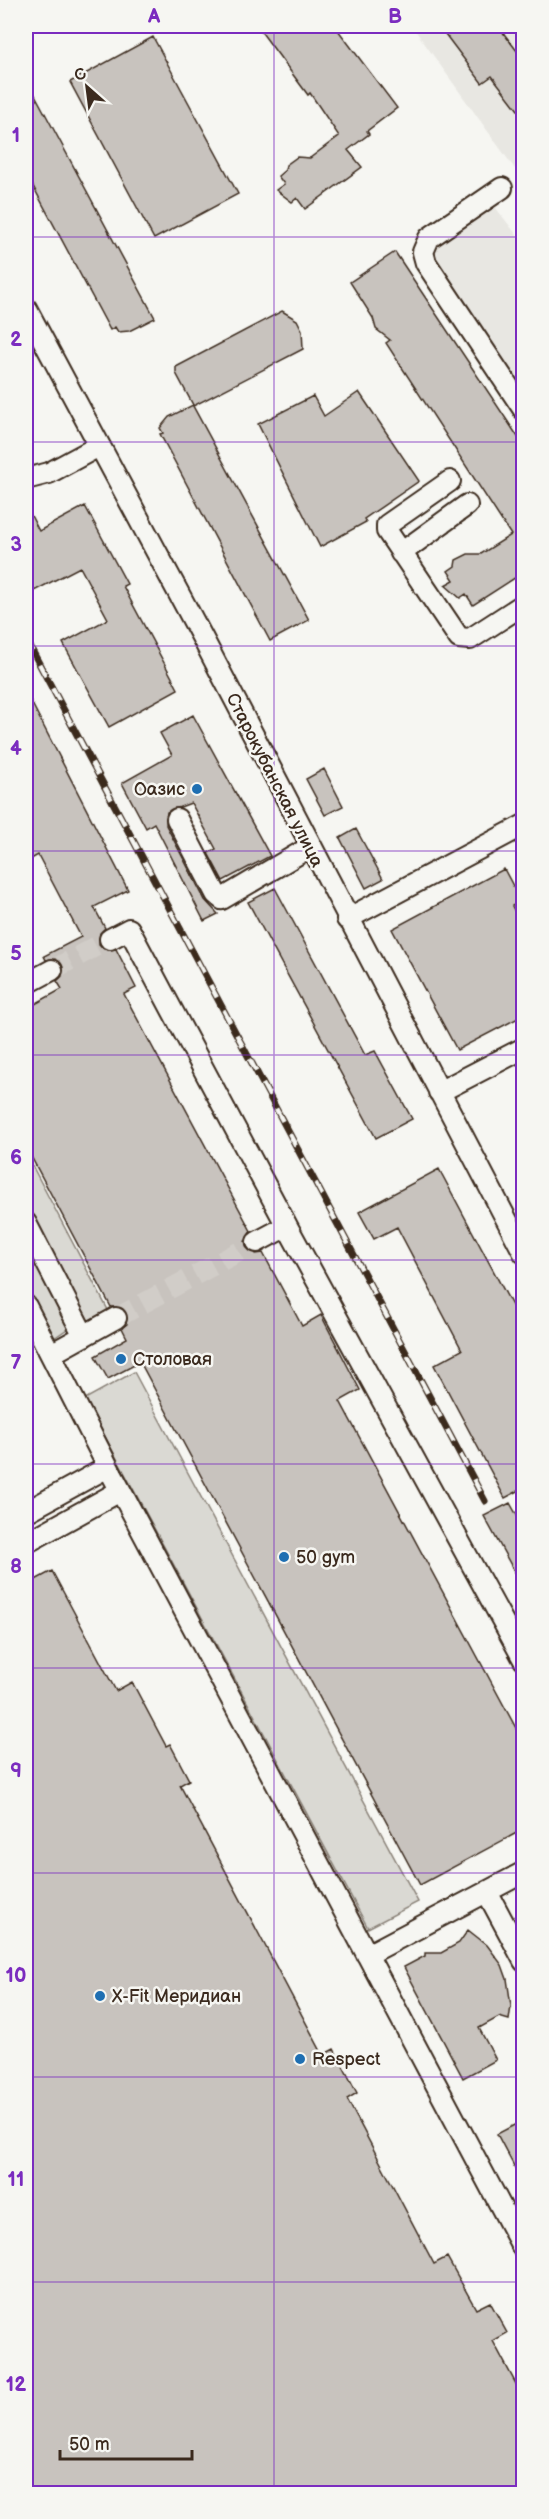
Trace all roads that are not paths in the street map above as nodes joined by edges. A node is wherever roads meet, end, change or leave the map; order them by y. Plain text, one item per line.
1 (502, 188) dead end
2 (26, 308) edge
3 (524, 410) edge
4 (99, 446) junction
5 (26, 479) edge
6 (450, 481) dead end
7 (467, 506) dead end
8 (401, 553) junction
9 (524, 604) edge
10 (177, 819) dead end
11 (524, 825) edge
12 (310, 847) junction
13 (347, 919) junction
14 (110, 939) tunnel mouth
15 (52, 970) tunnel mouth
16 (26, 984) edge
17 (524, 1048) edge
18 (439, 1092) junction
19 (26, 1223) edge
20 (287, 1226) junction
21 (257, 1242) tunnel mouth
22 (524, 1253) edge
23 (26, 1306) edge
24 (116, 1318) tunnel mouth
25 (84, 1336) junction
26 (51, 1354) junction
27 (108, 1467) junction
28 (120, 1491) junction
29 (26, 1512) edge
30 (26, 1543) edge
31 (524, 1660) edge
32 (524, 1872) edge
33 (487, 1892) junction
34 (367, 1955) junction
35 (524, 1961) edge
36 (524, 2250) edge

1 - 3 street
2 - 4 street, Старокубанская улица
4 - 5 street
4 - 12 street, Старокубанская улица
6 - 8 street
7 - 8 street
8 - 9 street
10 - 12 street
11 - 13 street
12 - 13 street, Старокубанская улица
13 - 18 street, Старокубанская улица
14 - 20 street
15 - 16 street
17 - 18 street
18 - 22 street, Старокубанская улица
19 - 25 street
20 - 21 street
20 - 31 street
23 - 26 street
24 - 25 street
25 - 26 street
26 - 27 street
27 - 28 street
27 - 29 street
28 - 30 street
28 - 34 street
32 - 33 street
33 - 34 street
33 - 35 street
34 - 36 street

